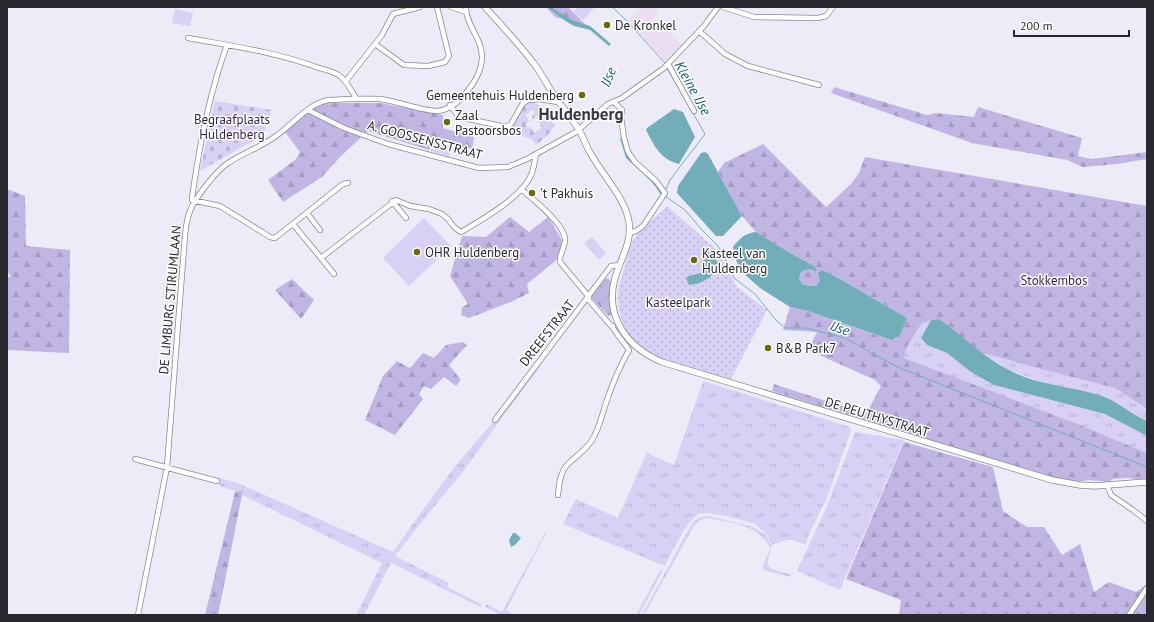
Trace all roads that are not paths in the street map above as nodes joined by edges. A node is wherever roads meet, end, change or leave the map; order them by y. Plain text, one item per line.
1 (420, 7) edge
2 (437, 7) edge
3 (451, 7) edge
4 (486, 7) edge
5 (718, 7) edge
6 (723, 7) edge
7 (833, 7) edge
8 (466, 9) edge
9 (699, 31) junction
10 (188, 38) dead end
11 (375, 44) junction
12 (226, 45) junction
13 (667, 65) junction
14 (346, 81) junction
15 (819, 85) dead end
16 (357, 99) junction
17 (558, 102) junction
18 (614, 102) junction
19 (450, 105) junction
20 (308, 110) junction
21 (694, 111) dead end
22 (579, 129) junction
23 (536, 154) junction
24 (348, 183) dead end
25 (521, 189) junction
26 (195, 201) junction
27 (393, 201) junction
28 (307, 213) junction
29 (406, 218) dead end
30 (293, 224) junction
31 (320, 230) dead end
32 (629, 233) junction
33 (321, 258) junction
34 (620, 265) junction
35 (334, 274) dead end
36 (588, 298) junction
37 (618, 323) junction
38 (612, 327) junction
39 (495, 420) dead end
40 (135, 459) dead end
41 (167, 467) junction
42 (217, 481) dead end
43 (1147, 482) edge
44 (1107, 486) junction
45 (558, 495) dead end
46 (1147, 521) edge
47 (1147, 588) edge
48 (138, 615) edge
49 (1129, 615) edge

1 - 11 street
2 - 11 street
3 - 8 street
4 - 17 main road, DE PEUTHYSTRAAT
5 - 9 street, A. GOOSSENSSTRAAT
6 - 7 street
8 - 19 street, DE LIMBURG STIRUMLAAN
9 - 13 street, A. GOOSSENSSTRAAT
9 - 15 street
10 - 12 street
11 - 14 street
12 - 14 street
12 - 26 street
13 - 18 street, A. GOOSSENSSTRAAT
13 - 21 street
14 - 16 street
16 - 19 street, DE LIMBURG STIRUMLAAN
16 - 20 street, DE LIMBURG STIRUMLAAN
17 - 19 street
17 - 22 main road, DE PEUTHYSTRAAT
18 - 22 street, A. GOOSSENSSTRAAT
18 - 32 street
20 - 23 street, A. GOOSSENSSTRAAT
20 - 26 street, DE LIMBURG STIRUMLAAN
22 - 23 street, A. GOOSSENSSTRAAT
22 - 32 main road, DE PEUTHYSTRAAT
23 - 25 street
24 - 28 street
25 - 27 street
25 - 36 street
26 - 30 street
26 - 41 street, DE LIMBURG STIRUMLAAN
27 - 29 street
27 - 33 street
28 - 30 street
28 - 31 street
30 - 33 street
32 - 34 main road, DE PEUTHYSTRAAT
33 - 35 street
34 - 36 street, DREEFSTRAAT
34 - 37 main road, DE PEUTHYSTRAAT
36 - 38 street
36 - 39 street, DREEFSTRAAT
37 - 38 street
37 - 44 main road, DE PEUTHYSTRAAT
38 - 45 street
40 - 41 street
41 - 42 street
41 - 48 street, DE LIMBURG STIRUMLAAN
43 - 44 main road, DE PEUTHYSTRAAT
44 - 46 street
47 - 49 street

